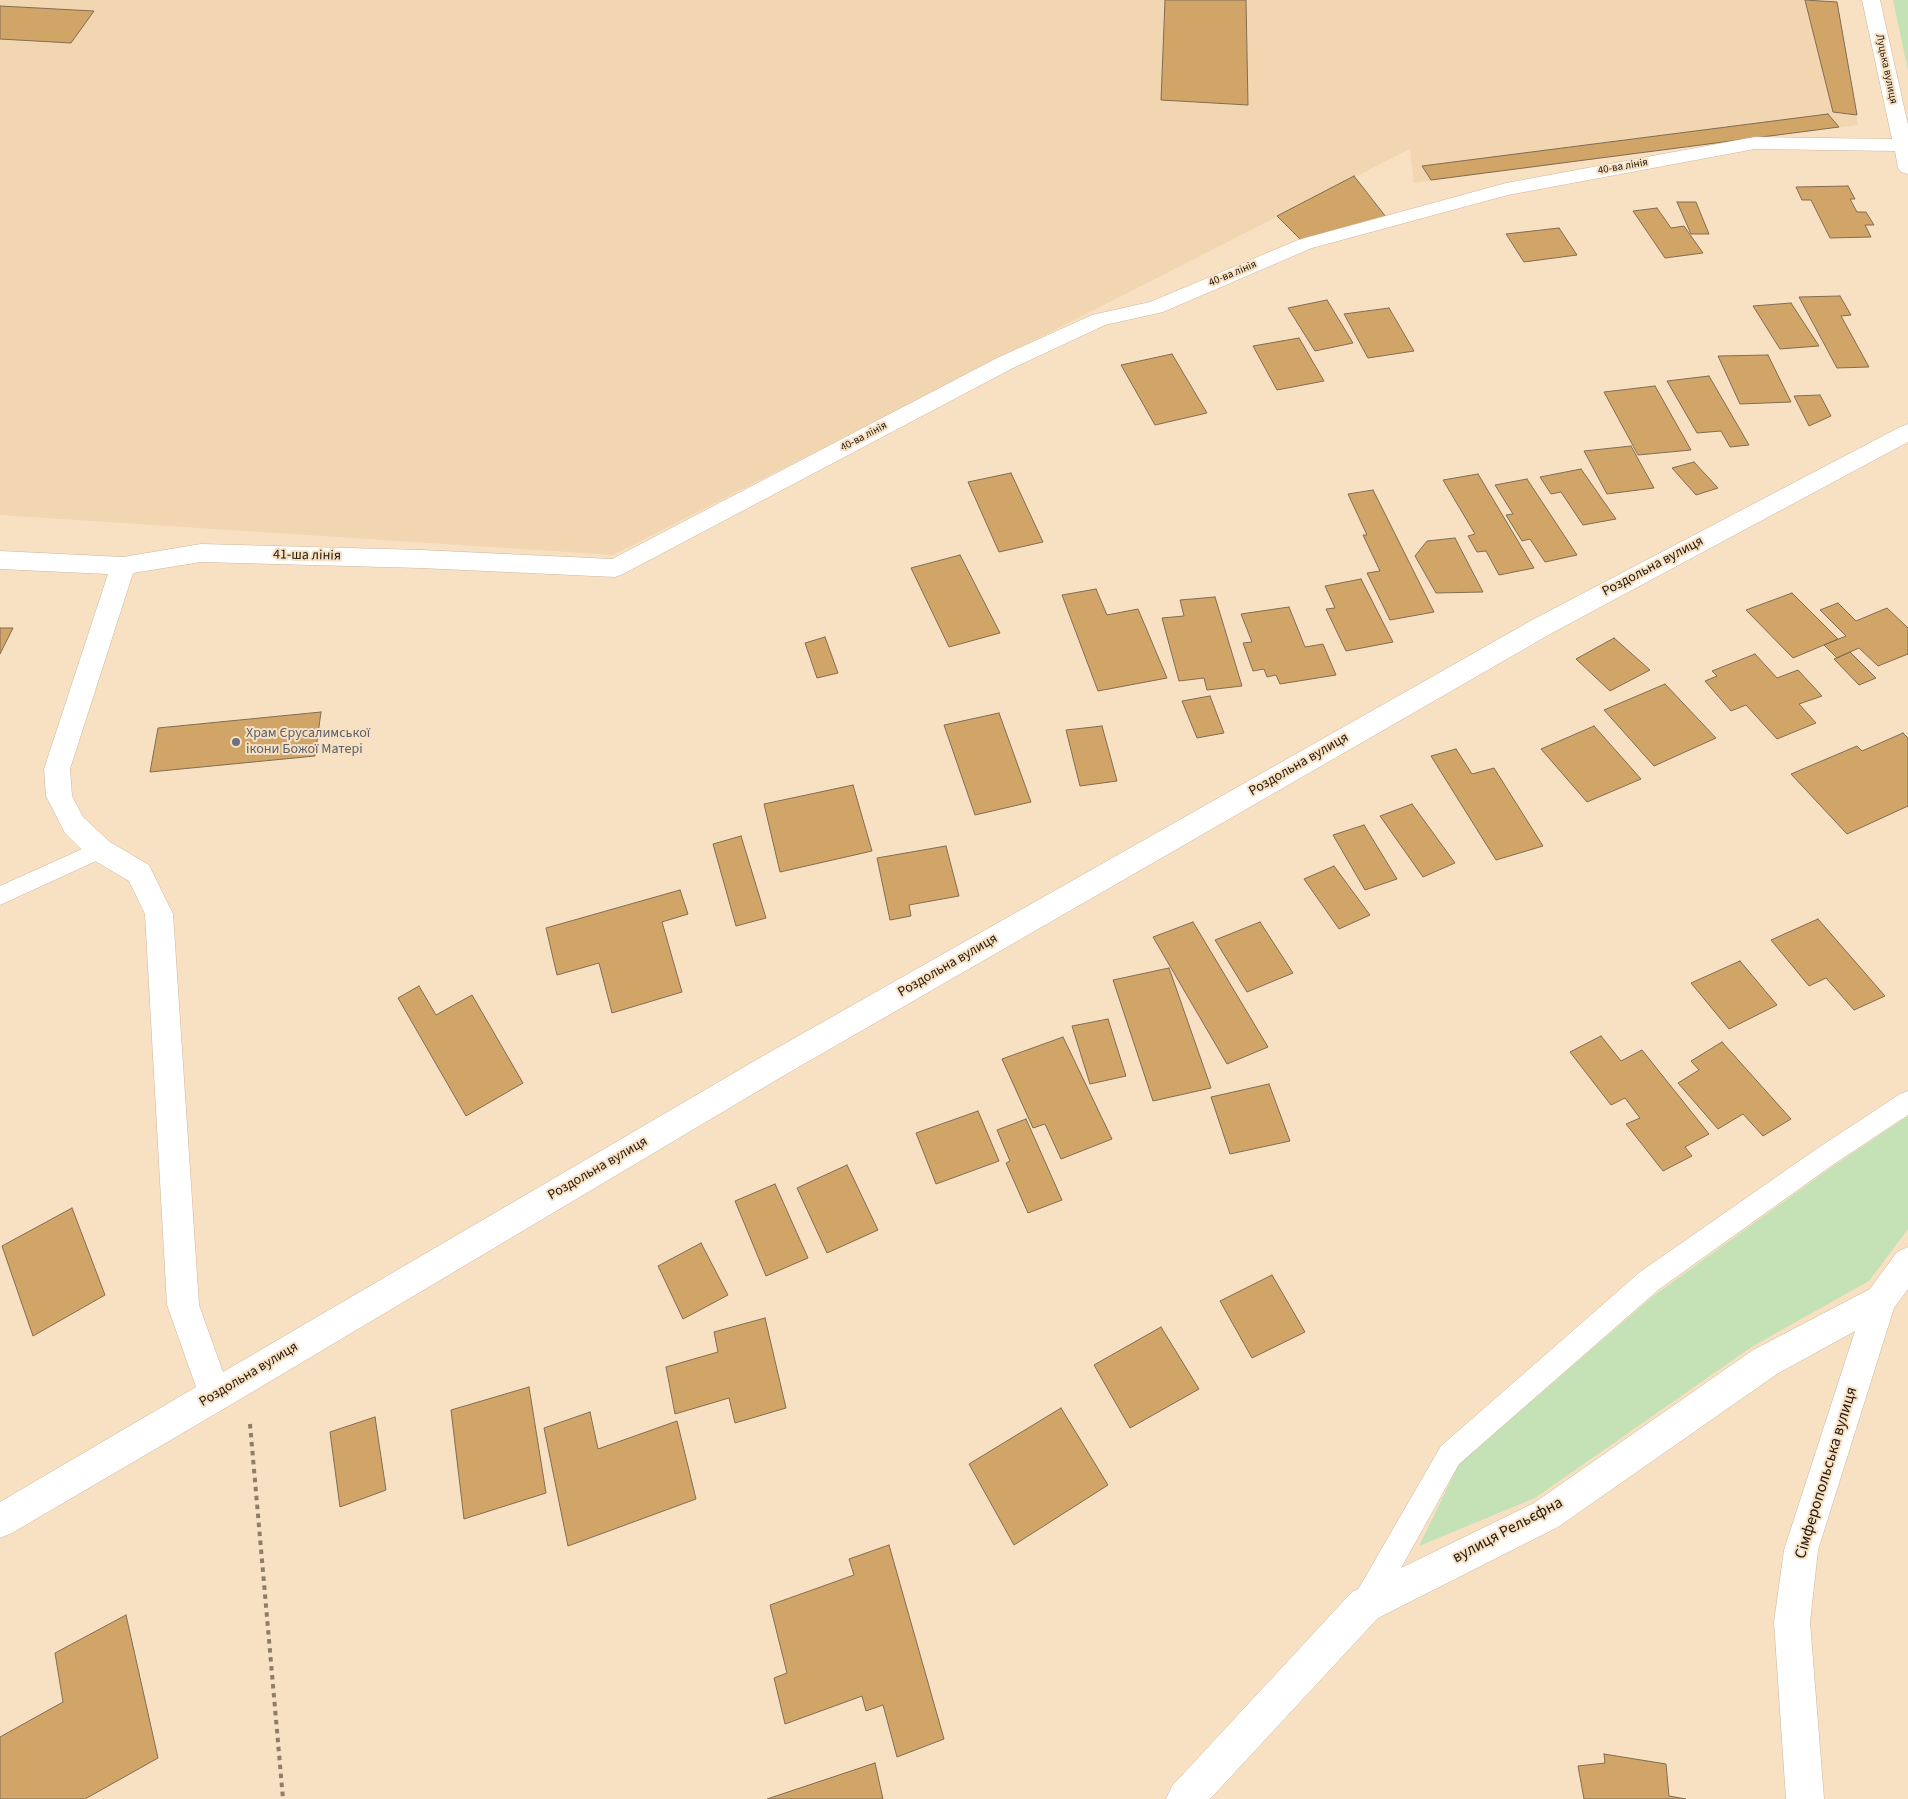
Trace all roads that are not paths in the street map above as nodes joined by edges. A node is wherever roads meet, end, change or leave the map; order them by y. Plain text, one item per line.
1 (1871, 0) edge
2 (1902, 145) junction
3 (1908, 168) edge
4 (1908, 432) edge
5 (0, 560) edge
6 (124, 566) junction
7 (615, 568) joint
8 (100, 850) junction
9 (0, 896) edge
10 (1908, 1102) edge
11 (1908, 1263) edge
12 (1881, 1300) junction
13 (215, 1395) junction
14 (0, 1522) edge
15 (1365, 1605) junction
16 (1185, 1799) edge
17 (1805, 1799) edge

1 - 2 street, Луцька вулиця
2 - 3 street, Луцька вулиця
2 - 7 street, 40-ва лінія
4 - 13 street, Роздольна вулиця
5 - 6 street, 41-ша лінія
6 - 7 street, 41-ша лінія
6 - 8 street
8 - 9 lane
8 - 13 street
10 - 15 lane
11 - 12 street, вулиця Рельєфна
12 - 15 street, вулиця Рельєфна
12 - 17 street, Сімферопольська вулиця
13 - 14 street, Роздольна вулиця
15 - 16 street, вулиця Рельєфна

